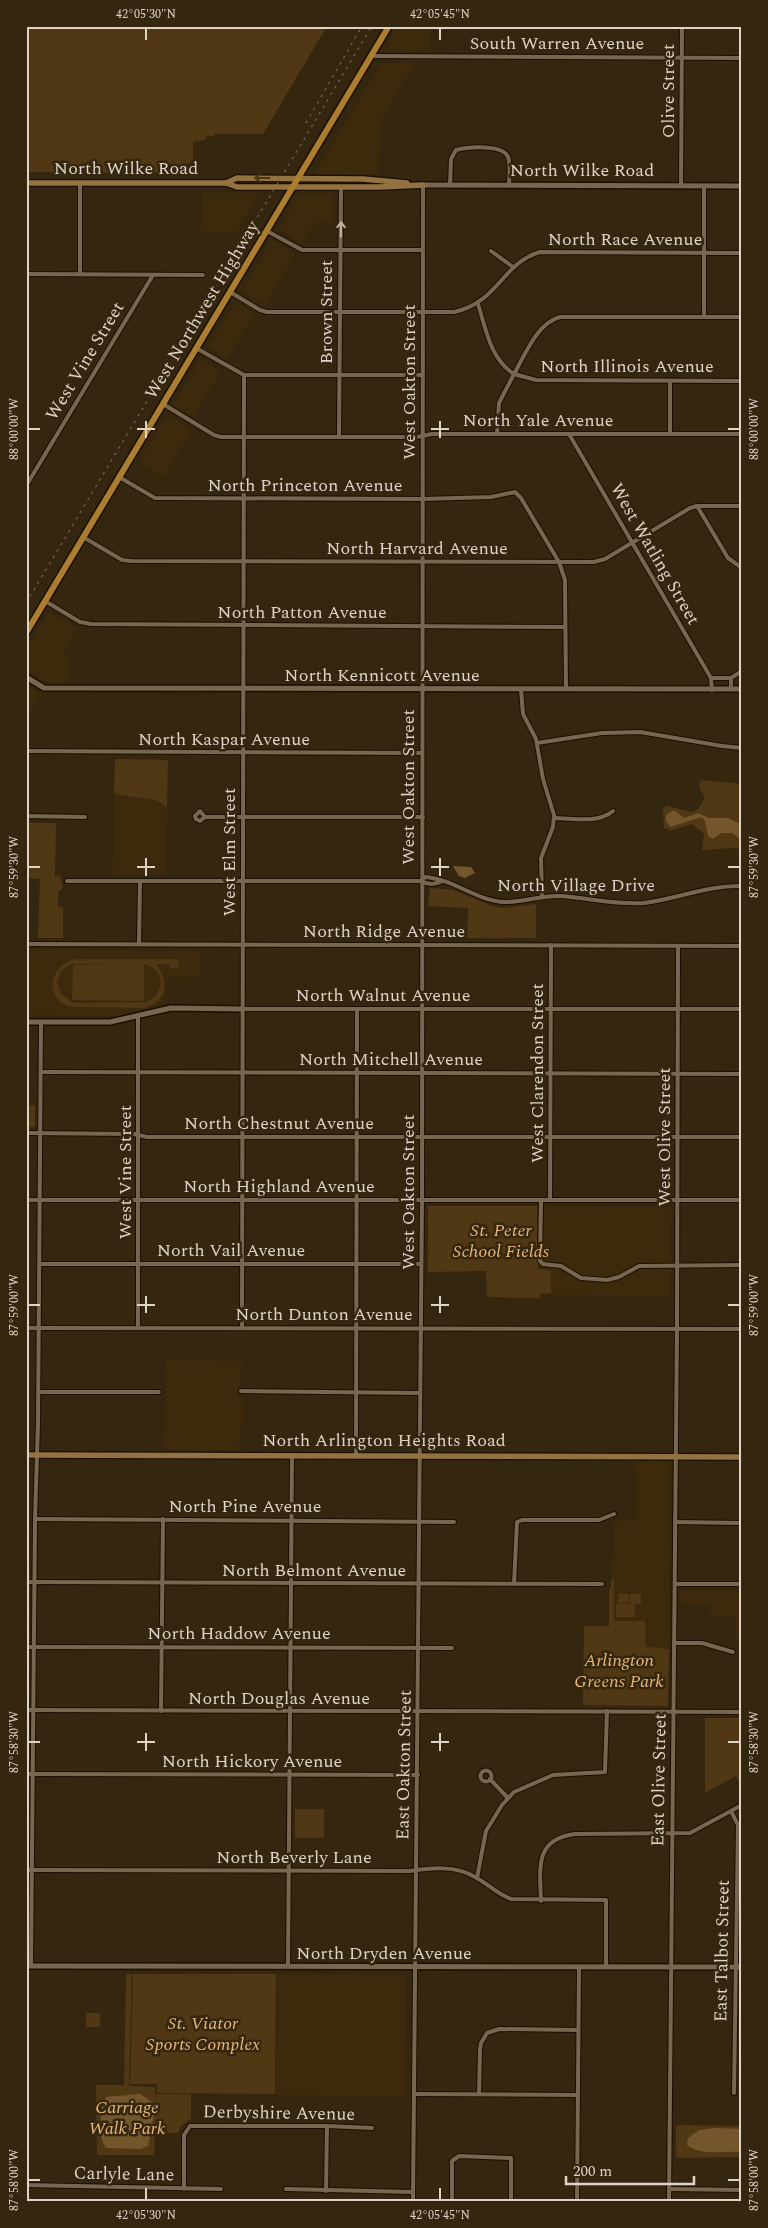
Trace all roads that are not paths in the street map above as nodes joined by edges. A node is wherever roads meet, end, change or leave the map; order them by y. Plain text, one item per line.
1 (389, 26) edge
2 (682, 26) edge
3 (372, 56) junction
4 (682, 58) junction
5 (742, 58) edge
6 (299, 178) junction
7 (26, 183) edge
8 (80, 183) junction
9 (226, 183) junction
10 (423, 185) junction
11 (450, 185) junction
12 (509, 185) junction
13 (681, 185) junction
14 (704, 186) junction
15 (742, 186) edge
16 (294, 187) junction
17 (341, 187) junction
18 (267, 231) junction
19 (422, 250) junction
20 (340, 251) junction
21 (491, 251) dead end
22 (704, 253) junction
23 (742, 253) edge
24 (514, 267) junction
25 (26, 274) edge
26 (80, 274) junction
27 (153, 275) junction
28 (203, 275) dead end
29 (230, 292) junction
30 (478, 304) junction
31 (341, 312) junction
32 (422, 313) junction
33 (704, 317) junction
34 (742, 317) edge
35 (196, 348) junction
36 (339, 374) junction
37 (514, 374) junction
38 (244, 375) junction
39 (422, 375) junction
40 (670, 381) junction
41 (742, 381) edge
42 (163, 404) junction
43 (497, 434) junction
44 (569, 434) junction
45 (670, 434) junction
46 (742, 434) edge
47 (339, 436) junction
48 (422, 436) junction
49 (243, 437) junction
50 (119, 478) junction
51 (26, 486) edge
52 (244, 498) junction
53 (422, 499) junction
54 (697, 506) junction
55 (742, 506) edge
56 (83, 537) junction
57 (632, 542) junction
58 (244, 561) junction
59 (423, 562) junction
60 (559, 562) junction
61 (742, 568) edge
62 (45, 601) junction
63 (243, 625) junction
64 (423, 626) junction
65 (565, 627) junction
66 (26, 633) edge
67 (742, 670) edge
68 (26, 677) edge
69 (711, 678) junction
70 (731, 678) junction
71 (243, 688) junction
72 (566, 688) junction
73 (521, 689) junction
74 (422, 690) junction
75 (712, 690) junction
76 (731, 690) junction
77 (742, 690) edge
78 (537, 743) junction
79 (742, 748) edge
80 (26, 751) edge
81 (422, 753) junction
82 (243, 754) junction
83 (614, 811) dead end
84 (26, 816) edge
85 (85, 817) dead end
86 (205, 817) dead end
87 (243, 817) junction
88 (422, 817) junction
89 (554, 818) junction
90 (67, 881) dead end
91 (140, 881) junction
92 (243, 881) junction
93 (422, 881) junction
94 (742, 886) edge
95 (542, 896) junction
96 (26, 944) edge
97 (139, 944) junction
98 (243, 944) junction
99 (422, 944) junction
100 (551, 945) junction
101 (678, 946) junction
102 (742, 946) edge
103 (243, 1009) junction
104 (357, 1009) junction
105 (422, 1009) junction
106 (678, 1009) junction
107 (742, 1009) edge
108 (550, 1010) junction
109 (138, 1016) junction
110 (26, 1022) edge
111 (41, 1022) junction
112 (41, 1072) junction
113 (139, 1072) junction
114 (243, 1072) junction
115 (357, 1073) junction
116 (422, 1073) junction
117 (550, 1073) junction
118 (678, 1074) junction
119 (742, 1074) edge
120 (26, 1133) edge
121 (40, 1133) junction
122 (139, 1135) junction
123 (243, 1136) junction
124 (357, 1136) junction
125 (422, 1136) junction
126 (550, 1136) junction
127 (676, 1137) junction
128 (742, 1137) edge
129 (26, 1200) edge
130 (40, 1200) junction
131 (139, 1200) junction
132 (243, 1200) junction
133 (357, 1200) junction
134 (422, 1200) junction
135 (541, 1200) junction
136 (550, 1200) junction
137 (677, 1200) junction
138 (742, 1200) edge
139 (40, 1264) junction
140 (138, 1264) junction
141 (242, 1264) junction
142 (357, 1264) junction
143 (421, 1264) junction
144 (677, 1265) junction
145 (742, 1265) edge
146 (26, 1328) edge
147 (39, 1328) junction
148 (138, 1328) junction
149 (242, 1328) junction
150 (357, 1328) junction
151 (420, 1328) junction
152 (677, 1328) junction
153 (742, 1329) edge
154 (241, 1391) dead end
155 (38, 1392) junction
156 (160, 1392) dead end
157 (356, 1392) junction
158 (420, 1392) junction
159 (38, 1455) junction
160 (292, 1455) junction
161 (356, 1455) junction
162 (420, 1455) junction
163 (26, 1456) edge
164 (676, 1457) junction
165 (742, 1457) edge
166 (614, 1514) dead end
167 (35, 1519) junction
168 (163, 1520) junction
169 (292, 1520) junction
170 (420, 1521) junction
171 (454, 1522) dead end
172 (675, 1522) junction
173 (742, 1523) edge
174 (26, 1582) edge
175 (34, 1582) junction
176 (162, 1583) junction
177 (291, 1584) junction
178 (419, 1584) junction
179 (514, 1584) junction
180 (602, 1584) dead end
181 (675, 1584) junction
182 (742, 1584) edge
183 (674, 1643) junction
184 (26, 1647) edge
185 (34, 1647) junction
186 (162, 1647) junction
187 (290, 1647) junction
188 (419, 1648) junction
189 (452, 1648) dead end
190 (733, 1652) dead end
191 (26, 1710) edge
192 (33, 1710) junction
193 (161, 1711) junction
194 (607, 1711) junction
195 (289, 1712) junction
196 (418, 1712) junction
197 (674, 1712) junction
198 (742, 1712) edge
199 (26, 1774) edge
200 (33, 1774) junction
201 (289, 1775) junction
202 (418, 1775) junction
203 (490, 1779) dead end
204 (508, 1798) junction
205 (742, 1805) edge
206 (731, 1811) junction
207 (672, 1834) junction
208 (26, 1870) edge
209 (32, 1870) junction
210 (416, 1870) junction
211 (289, 1871) junction
212 (477, 1878) junction
213 (541, 1901) junction
214 (29, 1966) edge
215 (288, 1967) junction
216 (671, 1967) junction
217 (739, 1967) edge
218 (416, 1968) junction
219 (579, 1968) junction
220 (606, 1968) junction
221 (578, 2030) junction
222 (734, 2093) dead end
223 (414, 2094) junction
224 (479, 2094) junction
225 (578, 2095) junction
226 (327, 2126) junction
227 (372, 2128) dead end
228 (26, 2185) edge
229 (184, 2189) junction
230 (221, 2189) dead end
231 (286, 2189) dead end
232 (669, 2189) junction
233 (742, 2190) edge
234 (326, 2191) junction
235 (413, 2192) junction
236 (413, 2202) edge
237 (452, 2202) edge
238 (510, 2202) edge
239 (577, 2202) edge
240 (669, 2202) edge

1 - 3 main road, West Northwest Highway
2 - 4 street, Olive Street
3 - 4 street, South Warren Avenue
3 - 6 main road, West Northwest Highway
4 - 5 street, South Warren Avenue
4 - 13 street, Olive Street
6 -> 9 main road, North Wilke Road
6 - 10 main road, North Wilke Road
6 - 16 main road, West Northwest Highway
7 - 8 main road, North Wilke Road
8 - 9 main road, North Wilke Road
8 - 26 street
9 - 16 main road, North Wilke Road
10 - 11 street, North Wilke Road
10 - 17 main road, North Wilke Road
10 - 19 street, West Oakton Street
11 - 12 street, North Wilke Road
11 - 12 street
12 - 13 street, North Wilke Road
13 - 14 street, North Wilke Road
14 - 15 street, North Wilke Road
14 - 22 street
16 - 17 main road, North Wilke Road
16 - 18 main road, West Northwest Highway
20 -> 17 street, Brown Street
18 - 20 street
18 - 29 main road, West Northwest Highway
19 - 20 street
19 - 32 street, West Oakton Street
20 - 31 street, Brown Street
21 - 24 street
22 - 23 street, North Race Avenue
22 - 24 street, North Race Avenue
22 - 33 street
24 - 30 street, North Race Avenue
25 - 26 street
26 - 27 street
27 - 28 street
27 - 51 street, West Vine Street
29 - 31 street
29 - 35 main road, West Northwest Highway
30 - 32 street
30 - 37 street
31 - 32 street
31 - 36 street, Brown Street
32 - 39 street, West Oakton Street
33 - 34 street
33 - 37 street
35 - 38 street
35 - 42 main road, West Northwest Highway
36 - 38 street
36 - 39 street
36 - 47 street, Brown Street
37 - 40 street, North Illinois Avenue
37 - 43 street
38 - 49 street, West Elm Street
39 - 48 street, West Oakton Street
40 - 41 street, North Illinois Avenue
40 - 45 street
42 - 49 street, North Yale Avenue
42 - 50 main road, West Northwest Highway
43 - 44 street, North Yale Avenue
43 - 48 street, North Yale Avenue
44 - 45 street, North Yale Avenue
44 - 57 street, West Watling Street
45 - 46 street, North Yale Avenue
47 - 48 street, North Yale Avenue
47 - 49 street, North Yale Avenue
48 - 53 street, West Oakton Street
49 - 52 street, West Elm Street
50 - 52 street, North Princeton Avenue
50 - 56 main road, West Northwest Highway
52 - 53 street, North Princeton Avenue
52 - 58 street, West Elm Street
53 - 59 street, West Oakton Street
53 - 60 street, North Princeton Avenue
54 - 55 street, North Harvard Avenue
54 - 57 street, North Harvard Avenue
54 - 61 street
56 - 58 street, North Harvard Avenue
56 - 62 main road, West Northwest Highway
57 - 60 street, North Harvard Avenue
57 - 69 street, West Watling Street
58 - 59 street, North Harvard Avenue
58 - 63 street, West Elm Street
59 - 60 street, North Harvard Avenue
59 - 64 street, West Oakton Street
60 - 65 street
62 - 63 street, North Patton Avenue
62 - 66 main road, West Northwest Highway
63 - 64 street, North Patton Avenue
63 - 71 street, West Elm Street
64 - 65 street, North Patton Avenue
64 - 74 street, West Oakton Street
65 - 72 street
67 - 70 street
68 - 71 street, North Kennicott Avenue
69 - 70 street
69 - 75 street, West Watling Street
70 - 76 street
71 - 74 street, North Kennicott Avenue
71 - 82 street, West Elm Street
72 - 73 street, North Kennicott Avenue
72 - 75 street, North Kennicott Avenue
73 - 74 street, North Kennicott Avenue
73 - 78 street
74 - 81 street, West Oakton Street
75 - 76 street, North Kennicott Avenue
76 - 77 street, North Kennicott Avenue
78 - 79 street
78 - 89 street
80 - 82 street, North Kaspar Avenue
81 - 82 street, North Kaspar Avenue
81 - 88 street, West Oakton Street
82 - 87 street, West Elm Street
83 - 89 street
84 - 85 street
86 - 87 street
87 - 88 street
87 - 92 street, West Elm Street
88 - 93 street, West Oakton Street
89 - 95 street
90 - 91 street, North Village Drive
91 - 92 street, North Village Drive
91 - 97 street
92 - 93 street, North Village Drive
92 - 98 street, West Elm Street
93 - 95 street, North Village Drive
93 - 99 street, West Oakton Street
94 - 95 street, North Village Drive
96 - 97 street, North Ridge Avenue
97 - 98 street, North Ridge Avenue
98 - 99 street, North Ridge Avenue
98 - 103 street, West Elm Street
99 - 100 street, North Ridge Avenue
99 - 105 street, West Oakton Street
100 - 101 street, North Ridge Avenue
100 - 108 street, West Clarendon Street
101 - 102 street, North Ridge Avenue
101 - 106 street, West Olive Street
103 - 104 street, North Walnut Avenue
103 - 109 street, North Walnut Avenue
103 - 114 street, West Elm Street
104 - 105 street, North Walnut Avenue
104 - 115 street
105 - 108 street, North Walnut Avenue
105 - 116 street, West Oakton Street
106 - 107 street, North Walnut Avenue
106 - 108 street, North Walnut Avenue
106 - 118 street, West Olive Street
108 - 117 street, West Clarendon Street
109 - 111 street, North Walnut Avenue
109 - 113 street, West Vine Street
110 - 111 street, North Walnut Avenue
111 - 112 street
112 - 113 street, North Mitchell Avenue
112 - 121 street
113 - 114 street, North Mitchell Avenue
113 - 122 street, West Vine Street
114 - 115 street, North Mitchell Avenue
114 - 123 street, West Elm Street
115 - 116 street, North Mitchell Avenue
115 - 124 street
116 - 117 street, North Mitchell Avenue
116 - 125 street, West Oakton Street
117 - 118 street, North Mitchell Avenue
117 - 126 street, West Clarendon Street
118 - 119 street, North Mitchell Avenue
118 - 127 street, West Olive Street
120 - 121 street, North Chestnut Avenue
121 - 122 street, North Chestnut Avenue
121 - 130 street
122 - 123 street, North Chestnut Avenue
122 - 131 street, West Vine Street
123 - 124 street, North Chestnut Avenue
123 - 132 street, West Elm Street
124 - 125 street, North Chestnut Avenue
124 - 133 street
125 - 126 street, North Chestnut Avenue
125 - 134 street, West Oakton Street
126 - 127 street, North Chestnut Avenue
126 - 136 street, West Clarendon Street
127 - 128 street, North Chestnut Avenue
127 - 137 street, West Olive Street
129 - 130 street, North Highland Avenue
130 - 131 street, North Highland Avenue
130 - 139 street
131 - 132 street, North Highland Avenue
131 - 140 street, West Vine Street
132 - 133 street, North Highland Avenue
132 - 141 street, West Elm Street
133 - 134 street, North Highland Avenue
133 - 142 street
134 - 135 street, North Highland Avenue
134 - 143 street, West Oakton Street
135 - 136 street, North Highland Avenue
135 - 144 street
136 - 137 street, North Highland Avenue
137 - 138 street, North Highland Avenue
137 - 144 street, West Olive Street
139 - 140 street, North Vail Avenue
139 - 147 street
140 - 141 street, North Vail Avenue
140 - 148 street, West Vine Street
141 - 142 street, North Vail Avenue
141 - 149 street, West Elm Street
142 - 143 street, North Vail Avenue
142 - 150 street
143 - 151 street, West Oakton Street
144 - 145 street
144 - 152 street, West Olive Street
146 - 147 street, North Dunton Avenue
147 - 148 street, North Dunton Avenue
147 - 155 street
148 - 149 street, North Dunton Avenue
149 - 150 street, North Dunton Avenue
150 - 151 street, North Dunton Avenue
150 - 157 street
151 - 152 street, North Dunton Avenue
151 - 158 street, East Oakton Street
152 - 153 street, North Dunton Avenue
152 - 164 street, East Olive Street
154 - 157 street
155 - 156 street
155 - 159 street
157 - 158 street
157 - 161 street
158 - 162 street, East Oakton Street
159 - 160 main road, North Arlington Heights Road
159 - 163 main road, North Arlington Heights Road
159 - 167 street
160 - 161 main road, North Arlington Heights Road
160 - 169 street
161 - 162 main road, North Arlington Heights Road
162 - 164 main road, North Arlington Heights Road
162 - 170 street, East Oakton Street
164 - 165 main road, North Arlington Heights Road
164 - 172 street, East Olive Street
166 - 179 street
167 - 168 street, North Pine Avenue
167 - 175 street
168 - 169 street, North Pine Avenue
168 - 176 street
169 - 170 street, North Pine Avenue
169 - 177 street
170 - 171 street, North Pine Avenue
170 - 178 street, East Oakton Street
172 - 173 street
172 - 181 street, East Olive Street
174 - 175 street, North Belmont Avenue
175 - 176 street, North Belmont Avenue
175 - 185 street
176 - 177 street, North Belmont Avenue
176 - 186 street
177 - 178 street, North Belmont Avenue
177 - 187 street
178 - 179 street, North Belmont Avenue
178 - 188 street, East Oakton Street
179 - 180 street, North Belmont Avenue
181 - 182 street
181 - 183 street, East Olive Street
183 - 190 street
183 - 197 street, East Olive Street
184 - 185 street, North Haddow Avenue
185 - 186 street, North Haddow Avenue
185 - 192 street
186 - 187 street, North Haddow Avenue
186 - 193 street
187 - 188 street, North Haddow Avenue
187 - 195 street
188 - 189 street, North Haddow Avenue
188 - 196 street, East Oakton Street
191 - 192 street, North Douglas Avenue
192 - 193 street, North Douglas Avenue
192 - 200 street
193 - 195 street, North Douglas Avenue
194 - 196 street, North Douglas Avenue
194 - 197 street, North Douglas Avenue
194 - 204 street
195 - 196 street, North Douglas Avenue
195 - 201 street
196 - 202 street, East Oakton Street
197 - 198 street, North Douglas Avenue
197 - 207 street, East Olive Street
199 - 200 street, North Hickory Avenue
200 - 201 street, North Hickory Avenue
200 - 209 street
201 - 202 street, North Hickory Avenue
201 - 211 street
202 - 210 street, East Oakton Street
203 - 204 street
204 - 212 street
205 - 206 street
206 - 207 street
206 - 217 street, East Talbot Street
207 - 213 street
207 - 216 street, East Olive Street
208 - 209 street, North Beverly Lane
209 - 211 street, North Beverly Lane
209 - 214 street
210 - 211 street, North Beverly Lane
210 - 212 street, North Beverly Lane
210 - 218 street, East Oakton Street
211 - 215 street
212 - 213 street, North Beverly Lane
213 - 220 street, North Beverly Lane
214 - 215 street, North Dryden Avenue
215 - 218 street, North Dryden Avenue
216 - 217 street, North Dryden Avenue
216 - 220 street, North Dryden Avenue
216 - 232 street, East Olive Street
217 - 222 street, East Talbot Street
218 - 219 street, North Dryden Avenue
218 - 223 street, East Oakton Street
219 - 220 street, North Dryden Avenue
219 - 221 street
221 - 224 street
221 - 225 street
223 - 224 street
223 - 235 street, East Oakton Street
224 - 225 street
225 - 239 street
226 - 227 street, Derbyshire Avenue
226 - 229 street, Derbyshire Avenue
226 - 234 street
228 - 229 street, Carlyle Lane
229 - 230 street, Carlyle Lane
231 - 234 street
232 - 233 street
232 - 240 street, East Olive Street
234 - 235 street
235 - 236 street, East Oakton Street
237 - 238 street

